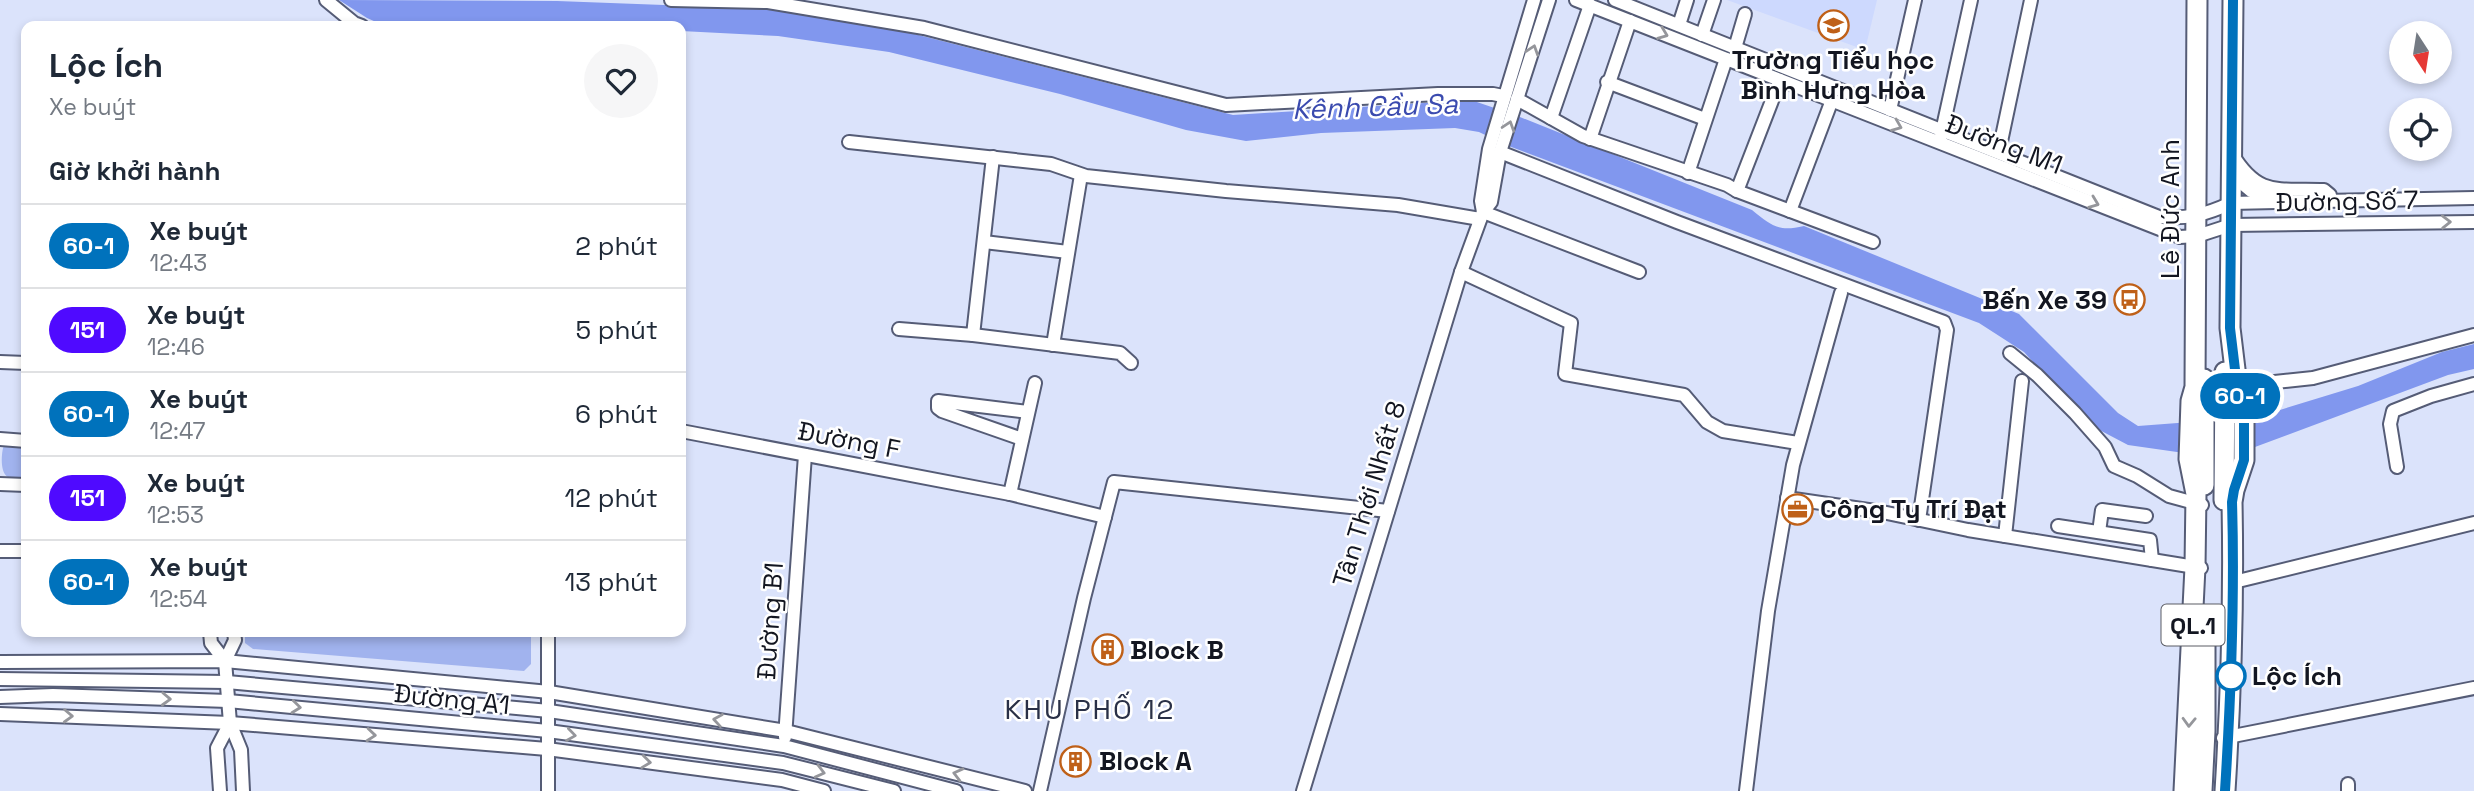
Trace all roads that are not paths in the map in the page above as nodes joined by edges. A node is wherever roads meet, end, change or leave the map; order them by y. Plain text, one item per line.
1 (326, 0) edge
2 (671, 0) edge
3 (1534, 0) edge
4 (1549, 0) edge
5 (1576, 0) edge
6 (1615, 0) edge
7 (1687, 0) edge
8 (1714, 0) edge
9 (1915, 0) edge
10 (1971, 0) edge
11 (2031, 0) edge
12 (2197, 0) edge
13 (2206, 0) edge
14 (2224, 0) edge
15 (2233, 0) edge
16 (1590, 5) junction
17 (1639, 5) edge
18 (1745, 14) dead end
19 (352, 21) edge
20 (1630, 21) junction
21 (1679, 25) junction
22 (1702, 35) junction
23 (1735, 48) junction
24 (1726, 58) junction
25 (1780, 80) junction
26 (1607, 82) junction
27 (1503, 96) junction
28 (1517, 99) junction
29 (1832, 100) junction
30 (1890, 110) junction
31 (1551, 118) junction
32 (1705, 119) junction
33 (1941, 136) junction
34 (1590, 139) junction
35 (849, 142) dead end
36 (1494, 150) junction
37 (1998, 151) junction
38 (2232, 154) junction
39 (993, 156) junction
40 (1688, 173) junction
41 (1081, 174) junction
42 (2232, 175) junction
43 (1737, 191) junction
44 (2330, 195) junction
45 (2438, 198) junction
46 (2474, 198) edge
47 (1790, 211) junction
48 (1482, 215) junction
49 (2213, 220) junction
50 (2474, 222) edge
51 (984, 242) junction
52 (1872, 242) dead end
53 (1068, 252) junction
54 (1461, 272) junction
55 (1639, 272) dead end
56 (1841, 293) dead end
57 (899, 329) dead end
58 (973, 335) junction
59 (2474, 335) edge
60 (1054, 345) junction
61 (2010, 353) dead end
62 (0, 362) edge
63 (21, 363) edge
64 (1130, 363) dead end
65 (2022, 381) dead end
66 (1035, 383) dead end
67 (2474, 384) edge
68 (2231, 392) junction
69 (1028, 412) junction
70 (686, 432) edge
71 (0, 439) edge
72 (1022, 439) junction
73 (21, 441) edge
74 (1798, 443) junction
75 (805, 455) junction
76 (2196, 462) junction
77 (2235, 462) junction
78 (2397, 467) dead end
79 (0, 484) edge
80 (21, 485) edge
81 (1010, 494) junction
82 (1787, 498) junction
83 (2200, 505) junction
84 (1388, 511) junction
85 (2146, 516) dead end
86 (1105, 517) junction
87 (1919, 520) junction
88 (2474, 523) edge
89 (2058, 526) dead end
90 (2099, 532) junction
91 (2004, 536) junction
92 (0, 551) edge
93 (21, 551) edge
94 (2152, 560) junction
95 (2200, 568) junction
96 (2234, 582) junction
97 (210, 637) edge
98 (234, 637) edge
99 (548, 637) edge
100 (225, 661) junction
101 (0, 662) edge
102 (0, 679) edge
103 (227, 682) junction
104 (2474, 688) edge
105 (549, 692) junction
106 (0, 696) edge
107 (228, 701) junction
108 (549, 711) junction
109 (0, 715) edge
110 (230, 723) junction
111 (548, 731) junction
112 (786, 731) junction
113 (2224, 738) junction
114 (785, 746) junction
115 (547, 749) junction
116 (783, 763) junction
117 (782, 785) edge
118 (2198, 788) edge
119 (220, 791) edge
120 (243, 791) edge
121 (548, 791) edge
122 (824, 791) edge
123 (894, 791) edge
124 (956, 791) edge
125 (1025, 791) edge
126 (1040, 791) edge
127 (1303, 791) edge
128 (1746, 791) edge
129 (2225, 791) edge

1 - 19 street
2 - 27 street
3 - 27 street
28 -> 4 street
5 - 16 street, Đường M1
6 - 17 street, Đường M1
7 - 21 street
8 - 22 street
9 - 30 street
10 - 33 street
11 - 37 street
12 - 49 highway, Lê Đức Anh / QL.1
13 - 49 highway, Lê Đức Anh / QL.1
14 - 49 highway, Lê Đức Anh / QL.1
15 - 38 highway, Lê Đức Anh / QL.1
16 - 20 street, Đường M1
16 - 31 street
17 - 21 street, Đường M1
18 - 23 street
20 -> 24 street, Đường M1
20 - 26 street
21 - 22 street, Đường M1
22 - 23 street, Đường M1
23 - 30 street, Đường M1
24 - 25 street, Đường M1
24 - 32 street
25 - 29 street, Đường M1
25 - 43 street
26 - 32 street
26 - 34 street
27 - 36 street
28 - 31 street
36 -> 28 street
29 -> 33 street, Đường M1
29 - 47 street
30 - 33 street, Đường M1
31 - 34 street
32 - 40 street
33 - 37 street, Đường M1
33 -> 49 street, Đường M1
34 - 40 street
35 - 39 street
36 - 48 street, Tân Thới Nhất 8
36 - 87 street
37 - 49 street, Đường M1
38 - 42 highway, Lê Đức Anh / QL.1
38 - 44 street
39 - 41 street
39 - 51 street
40 - 43 street
41 - 48 street
41 - 53 street
42 - 44 street
42 - 49 highway, Lê Đức Anh / QL.1
43 - 47 street
44 - 45 street
45 - 46 street, Đường Số 7
45 - 49 street, Đường Số 7
47 - 52 street
48 - 54 street, Tân Thới Nhất 8
48 - 55 street
49 -> 50 street, Đường Số 7
49 - 68 highway, Lê Đức Anh / QL.1
49 - 76 highway, Lê Đức Anh / QL.1
49 - 76 highway, Lê Đức Anh / QL.1
51 - 53 street
51 - 58 street
53 - 60 street
54 - 74 street
54 - 84 street, Tân Thới Nhất 8
56 - 74 street
57 - 58 street
58 - 60 street
59 - 68 street
60 - 64 street
61 - 83 street
62 - 63 street
65 - 91 street
66 - 69 street
67 - 78 street
68 - 77 highway, QL.1
68 - 77 highway, Lê Đức Anh / QL.1
69 - 72 street
69 - 72 street
70 - 75 street, Đường F
71 - 73 street
72 - 81 street
74 - 82 street
75 - 81 street, Đường F
75 - 112 street, Đường B1
76 - 83 highway, QL.1
77 - 96 highway, QL.1
77 - 113 highway, QL.1
79 - 80 street
81 - 86 street, Đường F
82 - 87 street
82 - 128 street
83 - 95 highway, QL.1
84 - 86 street
84 - 127 street, Tân Thới Nhất 8
85 - 90 street
86 - 126 street
87 - 91 street
88 - 96 street
89 - 90 street
90 - 94 street
91 - 94 street
92 - 93 street
94 - 95 street
95 -> 118 highway, QL.1
96 - 113 highway, QL.1
97 - 100 street
98 - 100 street
99 - 105 street
100 - 101 street, Đường A1
100 - 103 street
100 - 105 street, Đường A1
102 - 103 street, Đường A1
103 - 107 street
103 - 108 street, Đường A1
104 - 113 street
105 - 108 street
112 -> 105 street, Đường A1
106 -> 107 street, Đường A1
107 - 110 street
107 -> 111 street, Đường A1
108 - 111 street
108 - 114 street, Đường A1
109 -> 110 street, Đường A1
110 -> 115 street, Đường A1
110 - 119 street
110 - 120 street
111 - 115 street
111 -> 116 street, Đường A1
112 - 114 street, Đường B1
125 -> 112 street, Đường A1
113 - 118 highway, QL.1
113 - 129 highway, QL.1
114 - 116 street, Đường B1
114 - 124 street, Đường A1
115 -> 117 street, Đường A1
115 - 121 street
116 - 117 street, Đường B1
116 -> 123 street, Đường A1
117 - 122 street, Đường A1

